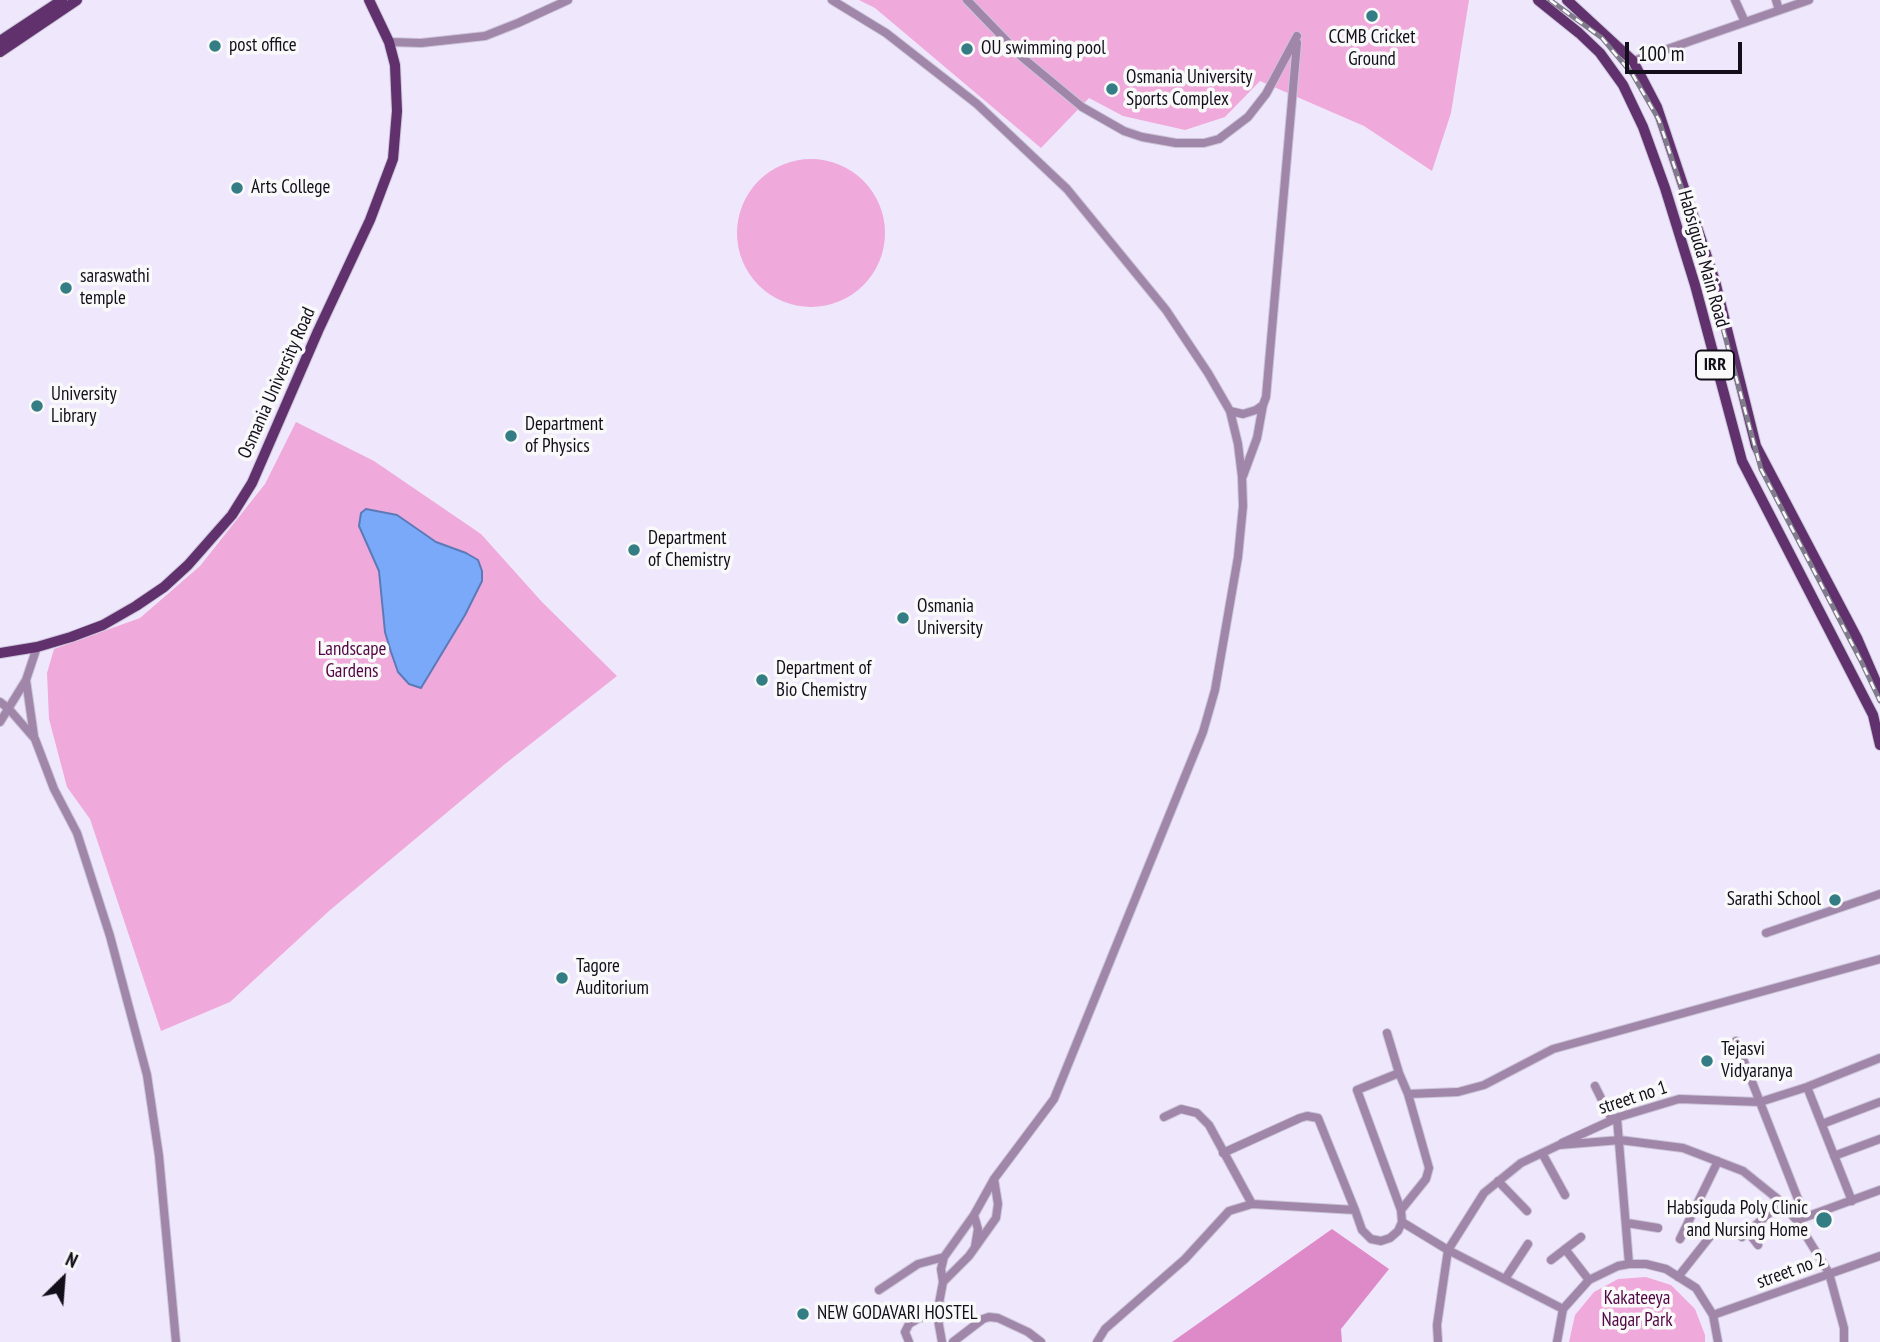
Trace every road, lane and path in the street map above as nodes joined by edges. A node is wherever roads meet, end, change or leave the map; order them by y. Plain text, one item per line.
1 (62, 0) edge
2 (78, 0) edge
3 (369, 0) edge
4 (568, 0) edge
5 (832, 0) edge
6 (967, 0) edge
7 (1538, 0) edge
8 (1567, 0) edge
9 (1735, 0) edge
10 (1776, 0) edge
11 (1809, 0) edge
12 (1779, 10) junction
13 (1745, 22) junction
14 (0, 41) edge
15 (389, 42) junction
16 (0, 52) edge
17 (1633, 61) junction
18 (1684, 183) junction
19 (1665, 188) junction
20 (1262, 405) junction
21 (1230, 411) junction
22 (1766, 465) junction
23 (1748, 473) junction
24 (1242, 477) junction
25 (37, 648) junction
26 (0, 653) edge
27 (26, 680) junction
28 (1880, 691) edge
29 (0, 702) edge
30 (9, 709) junction
31 (0, 722) edge
32 (35, 739) junction
33 (1880, 745) edge
34 (1880, 894) edge
35 (1766, 933) dead end
36 (1880, 959) edge
37 (1388, 1033) dead end
38 (1736, 1041) dead end
39 (1880, 1058) edge
40 (1399, 1073) junction
41 (1595, 1086) dead end
42 (1807, 1087) junction
43 (1408, 1094) junction
44 (1760, 1102) junction
45 (1880, 1102) edge
46 (1164, 1117) dead end
47 (1614, 1119) junction
48 (1822, 1124) junction
49 (1880, 1139) edge
50 (1620, 1140) junction
51 (1559, 1145) junction
52 (1223, 1153) junction
53 (1542, 1153) junction
54 (1834, 1156) junction
55 (1718, 1161) junction
56 (994, 1179) junction
57 (1498, 1181) junction
58 (1880, 1190) edge
59 (1565, 1195) dead end
60 (1852, 1201) junction
61 (1781, 1203) junction
62 (1252, 1204) junction
63 (1356, 1210) junction
64 (1401, 1210) junction
65 (1527, 1211) dead end
66 (974, 1215) junction
67 (1801, 1219) junction
68 (1402, 1222) junction
69 (1627, 1223) junction
70 (1658, 1228) dead end
71 (1716, 1229) dead end
72 (1581, 1237) dead end
73 (1679, 1239) dead end
74 (1528, 1244) dead end
75 (1758, 1245) dead end
76 (975, 1249) junction
77 (1565, 1249) junction
78 (1448, 1250) junction
79 (946, 1255) junction
80 (1880, 1256) edge
81 (1551, 1260) dead end
82 (963, 1263) junction
83 (1629, 1264) junction
84 (1829, 1273) junction
85 (1678, 1277) junction
86 (1505, 1279) junction
87 (1589, 1280) junction
88 (943, 1282) junction
89 (879, 1290) dead end
90 (1563, 1309) junction
91 (937, 1314) junction
92 (1713, 1315) junction
93 (1844, 1328) junction
94 (176, 1342) edge
95 (909, 1342) edge
96 (942, 1342) edge
97 (953, 1342) edge
98 (1041, 1342) edge
99 (1097, 1342) edge
100 (1438, 1342) edge
101 (1557, 1342) edge
102 (1718, 1342) edge
103 (1844, 1342) edge
104 (1852, 1342) edge

1 - 14 main road
2 - 16 main road
3 - 15 main road, Osmania University Road
4 - 15 street
5 - 21 street
6 - 20 street
7 - 19 main road, Habsiguda Main Road / IRR
8 - 17 main road, Habsiguda Main Road / IRR
9 - 13 street
10 - 12 street
11 - 12 street
12 - 13 street
13 - 17 street
15 - 25 main road, Osmania University Road
17 - 18 main road, Habsiguda Main Road / IRR
18 - 19 main road
18 - 22 main road, Habsiguda Main Road / IRR
19 - 23 main road, Habsiguda Main Road / IRR
20 - 21 street
20 - 24 street
21 - 24 street
22 - 23 main road
22 - 28 main road, Habsiguda Main Road / IRR
23 - 33 main road, Habsiguda Main Road / IRR
24 - 56 street
25 - 26 main road, Osmania University Road
25 - 27 street
27 - 30 street
27 - 32 street
29 - 30 street
30 - 31 street
30 - 32 street
32 - 94 street
34 - 35 street
36 - 43 street
37 - 40 street
38 - 44 street
39 - 42 street, street no 1
40 - 43 street
40 - 64 street
41 - 47 street
42 - 44 street, street no 1
42 - 48 street
43 - 64 street
44 - 47 street, street no 1
44 - 67 street
45 - 48 street
46 - 52 street
47 - 50 street
47 - 51 street, street no 1
48 - 54 street
49 - 54 street
50 - 51 street
50 - 55 street
50 - 69 street
51 - 53 street, street no 1
52 - 62 street
52 - 63 street
53 - 57 street, street no 1
53 - 59 street
54 - 60 street
55 - 61 street
55 - 73 street
56 - 66 street
56 - 76 street
57 - 65 street
57 - 78 street, street no 1
58 - 60 street
60 - 67 street
61 - 67 street
61 - 75 street
62 - 63 street
62 - 99 street
63 - 68 street
64 - 68 street
66 - 76 street
66 - 79 street
67 - 84 street
68 - 78 street
69 - 70 street
69 - 83 street
71 - 85 street
72 - 77 street
74 - 86 street
76 - 82 street
77 - 81 street
77 - 87 street
78 - 86 street
78 - 100 street
79 - 82 street
79 - 88 street
79 - 89 street
80 - 84 street, street no 2
82 - 88 street
83 - 85 street
83 - 87 street
84 - 92 street, street no 2
84 - 93 street
85 - 92 street
86 - 90 street
87 - 90 street
88 - 91 street
90 - 101 street
91 - 95 street
91 - 96 street
92 - 102 street
93 - 103 street
93 - 104 street
97 - 98 street

